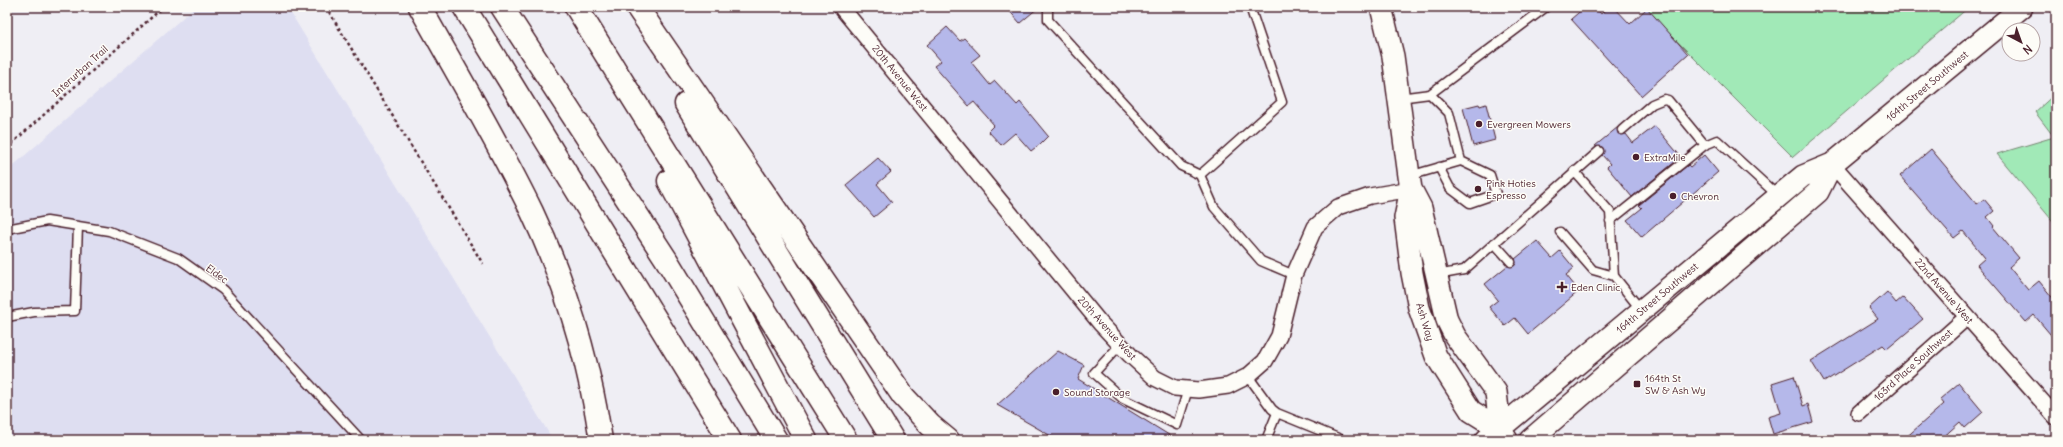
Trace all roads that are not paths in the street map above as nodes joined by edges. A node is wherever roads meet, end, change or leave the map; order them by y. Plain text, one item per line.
1 (420, 7) edge
2 (464, 7) edge
3 (502, 7) edge
4 (628, 7) edge
5 (637, 7) edge
6 (841, 7) edge
7 (1048, 7) edge
8 (1250, 7) edge
9 (1381, 7) edge
10 (1546, 7) edge
11 (2022, 7) edge
12 (578, 11) edge
13 (1430, 94) junction
14 (1399, 98) junction
15 (1622, 130) dead end
16 (1705, 144) junction
17 (1599, 151) dead end
18 (1461, 161) junction
19 (1832, 164) junction
20 (1439, 167) junction
21 (1574, 171) junction
22 (1200, 175) junction
23 (1410, 182) junction
24 (1779, 196) junction
25 (1610, 221) junction
26 (78, 226) junction
27 (7, 229) edge
28 (1560, 232) dead end
29 (1494, 243) junction
30 (1511, 262) dead end
31 (1294, 274) junction
32 (1436, 276) junction
33 (1614, 276) junction
34 (1641, 311) junction
35 (7, 317) edge
36 (1967, 317) junction
37 (1120, 345) junction
38 (1248, 376) junction
39 (1188, 389) junction
40 (1278, 413) junction
41 (1859, 413) dead end
42 (2056, 417) edge
43 (1498, 436) edge
44 (361, 440) edge
45 (601, 440) edge
46 (730, 440) edge
47 (776, 440) edge
48 (806, 440) edge
49 (846, 440) edge
50 (893, 440) edge
51 (948, 440) edge
52 (1266, 440) edge
53 (1344, 440) edge
54 (1530, 440) edge

1 - 45 highway
2 - 46 highway
3 - 47 highway
4 - 50 highway
5 - 51 highway
6 - 37 street, 20th Avenue West
7 - 22 lane
8 - 22 lane
9 - 14 main road, Ash Way
10 - 13 lane
11 - 19 main road, 164th Street Southwest
12 - 48 highway
12 - 49 highway
13 - 14 lane
13 - 18 lane
14 - 23 main road, Ash Way
15 - 16 lane
16 - 24 lane
16 - 25 lane
17 - 21 lane
18 - 20 lane
18 - 20 lane
19 - 24 main road, 164th Street Southwest
19 - 36 street, 22nd Avenue West
19 - 54 main road, 164th Street Southwest
20 - 23 lane
21 - 25 lane
21 - 29 lane
22 - 31 lane
23 - 31 street, 20th Avenue West
23 - 32 main road, Ash Way
23 - 43 main road, Ash Way
24 - 34 main road, 164th Street Southwest
25 - 33 lane
26 - 27 lane, Eldec
26 - 35 lane
26 - 44 lane, Eldec
28 - 33 lane
29 - 30 lane
29 - 32 lane
31 - 38 street, 20th Avenue West
32 - 43 main road, Ash Way
33 - 34 lane
34 - 43 main road, 164th Street Southwest
36 - 41 street, 163rd Place Southwest
36 - 42 street, 22nd Avenue West
37 - 39 street, 20th Avenue West
37 - 39 lane
38 - 39 street, 20th Avenue West
38 - 40 lane
40 - 52 lane
40 - 53 lane

